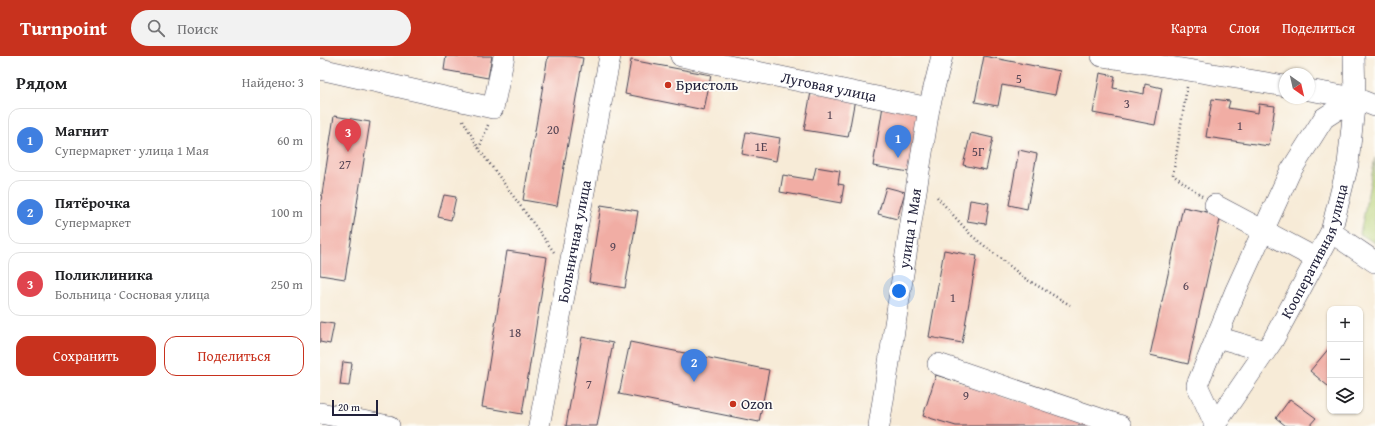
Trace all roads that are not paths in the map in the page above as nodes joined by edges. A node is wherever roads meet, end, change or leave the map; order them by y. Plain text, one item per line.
1 (321, 56) edge
2 (504, 56) edge
3 (610, 56) edge
4 (681, 56) edge
5 (942, 56) edge
6 (1102, 56) edge
7 (1354, 56) edge
8 (320, 62) edge
9 (320, 69) edge
10 (1279, 85) edge
11 (1315, 91) edge
12 (1355, 98) junction
13 (1375, 106) edge
14 (929, 108) junction
15 (1215, 206) road end
16 (1263, 231) junction
17 (1332, 232) junction
18 (1316, 259) junction
19 (1375, 262) edge
20 (1217, 337) junction
21 (1265, 351) junction
22 (938, 364) dead end
23 (320, 413) edge
24 (1214, 425) edge
25 (389, 426) edge
26 (539, 426) edge
27 (879, 426) edge
28 (1121, 426) edge

1 - 8 street
2 - 9 street
3 - 26 street, Больничная улица
4 - 14 street, Луговая улица
5 - 14 street, улица 1 Мая
6 - 10 street
7 - 12 street, Кооперативная улица
11 - 12 street
12 - 13 street
12 - 16 street
12 - 17 street, Кооперативная улица
14 - 27 street, улица 1 Мая
15 - 16 street
16 - 18 street
16 - 20 street
17 - 18 street, Кооперативная улица
17 - 19 street
18 - 21 street, Кооперативная улица
20 - 21 street
20 - 24 street
21 - 24 street, Кооперативная улица
22 - 28 street
23 - 25 street

